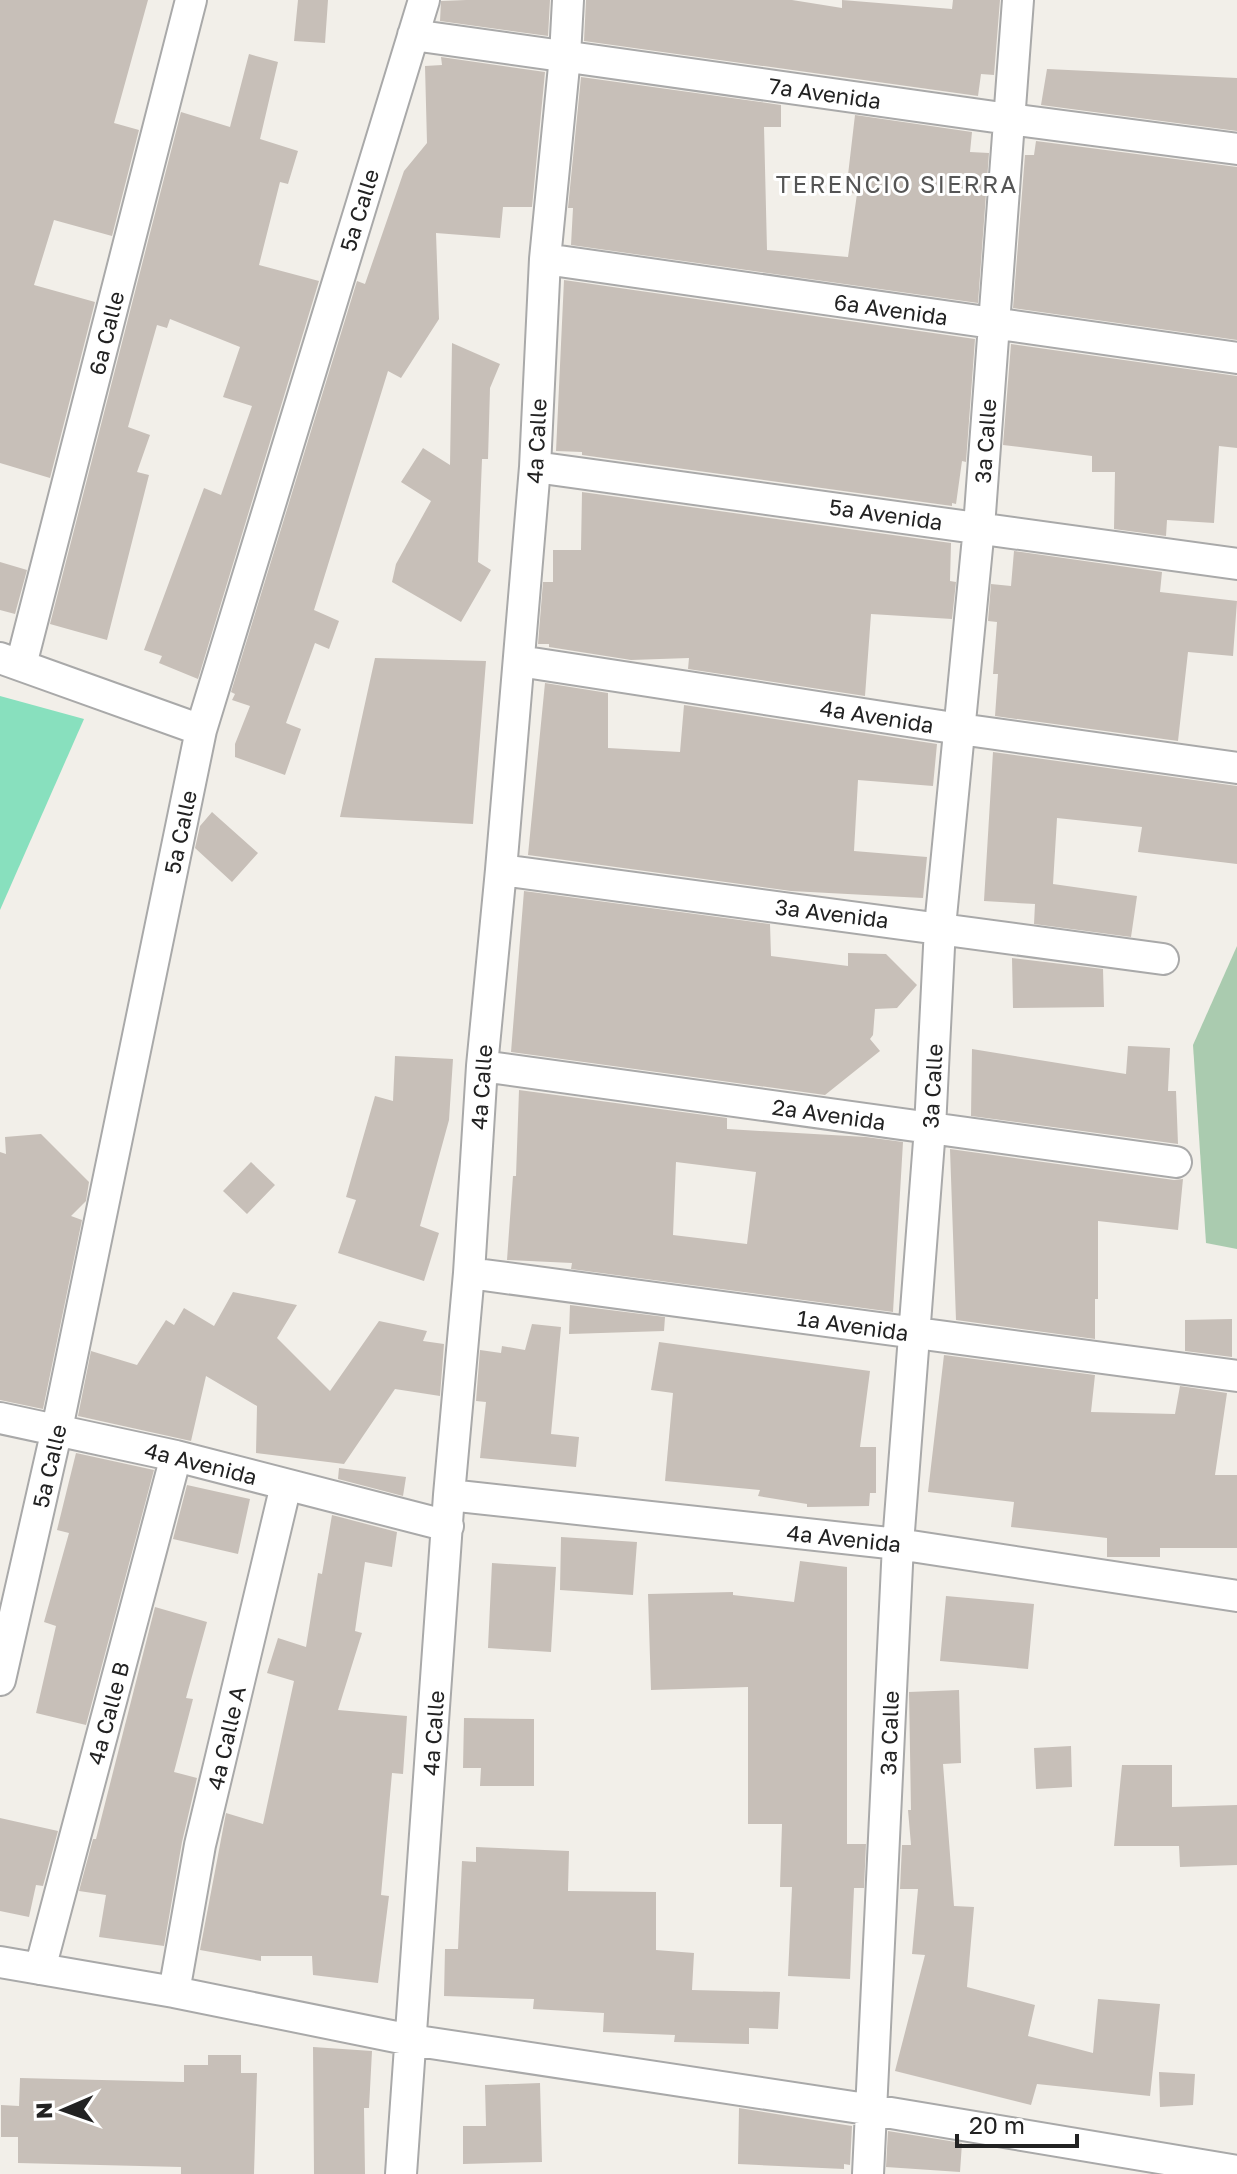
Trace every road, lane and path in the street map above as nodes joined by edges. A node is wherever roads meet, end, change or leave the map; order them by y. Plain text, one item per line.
1 (191, 0) edge
2 (424, 0) edge
3 (568, 0) edge
4 (1018, 0) edge
5 (413, 35) junction
6 (565, 56) junction
7 (1009, 119) junction
8 (1237, 149) edge
9 (545, 259) junction
10 (992, 324) junction
11 (1237, 358) edge
12 (535, 467) junction
13 (979, 527) junction
14 (1237, 564) edge
15 (519, 661) junction
16 (11, 662) edge
17 (960, 729) junction
18 (201, 730) junction
19 (1237, 768) edge
20 (501, 870) junction
21 (940, 927) junction
22 (1163, 959) dead end
23 (482, 1066) junction
24 (930, 1128) junction
25 (1176, 1162) dead end
26 (469, 1273) junction
27 (915, 1334) junction
28 (1237, 1376) edge
29 (0, 1418) edge
30 (57, 1429) junction
31 (176, 1456) junction
32 (286, 1485) junction
33 (449, 1495) junction
34 (448, 1526) junction
35 (898, 1544) junction
36 (1237, 1596) edge
37 (0, 1680) edge
38 (0, 1962) edge
39 (40, 1969) junction
40 (174, 1992) junction
41 (411, 2040) junction
42 (873, 2110) junction
43 (1237, 2171) edge
44 (401, 2174) edge
45 (868, 2174) edge

1 - 16 street, 6a Calle
2 - 5 street, 5a Calle
3 - 6 street, 4a Calle
4 - 7 street, 3a Calle
5 - 6 street, 7a Avenida
5 - 18 street, 5a Calle
6 - 7 street, 7a Avenida
6 - 9 street, 4a Calle
7 - 8 street, 7a Avenida
7 - 10 street, 3a Calle
9 - 10 street, 6a Avenida
9 - 12 street, 4a Calle
10 - 11 street, 6a Avenida
10 - 13 street, 3a Calle
12 - 13 street, 5a Avenida
12 - 15 street, 4a Calle
13 - 14 street, 5a Avenida
13 - 17 street, 3a Calle
15 - 17 street, 4a Avenida
15 - 20 street, 4a Calle
16 - 18 street
17 - 19 street, 4a Avenida
17 - 21 street, 3a Calle
18 - 30 street, 5a Calle
20 - 21 street, 3a Avenida
20 - 23 street, 4a Calle
21 - 22 street, 3a Avenida
21 - 24 street, 3a Calle
23 - 24 street, 2a Avenida
23 - 26 street, 4a Calle
24 - 25 street, 2a Avenida
24 - 27 street, 3a Calle
26 - 27 street, 1a Avenida
26 - 33 street, 4a Calle
27 - 28 street, 1a Avenida
27 - 35 street, 3a Calle
29 - 30 street, 4a Avenida
30 - 31 street, 4a Avenida
30 - 37 street, 5a Calle
31 - 32 street, 4a Avenida
31 - 39 street, 4a Calle B
32 - 34 street, 4a Avenida
32 - 40 street, 4a Calle A
33 - 34 street, 4a Calle
33 - 35 street, 4a Avenida
34 - 41 street, 4a Calle
35 - 36 street, 4a Avenida
35 - 42 street, 3a Calle
38 - 39 street
39 - 40 street
40 - 41 street
41 - 42 street
41 - 44 street, 4a Calle
42 - 43 street
42 - 45 street, 3a Calle

